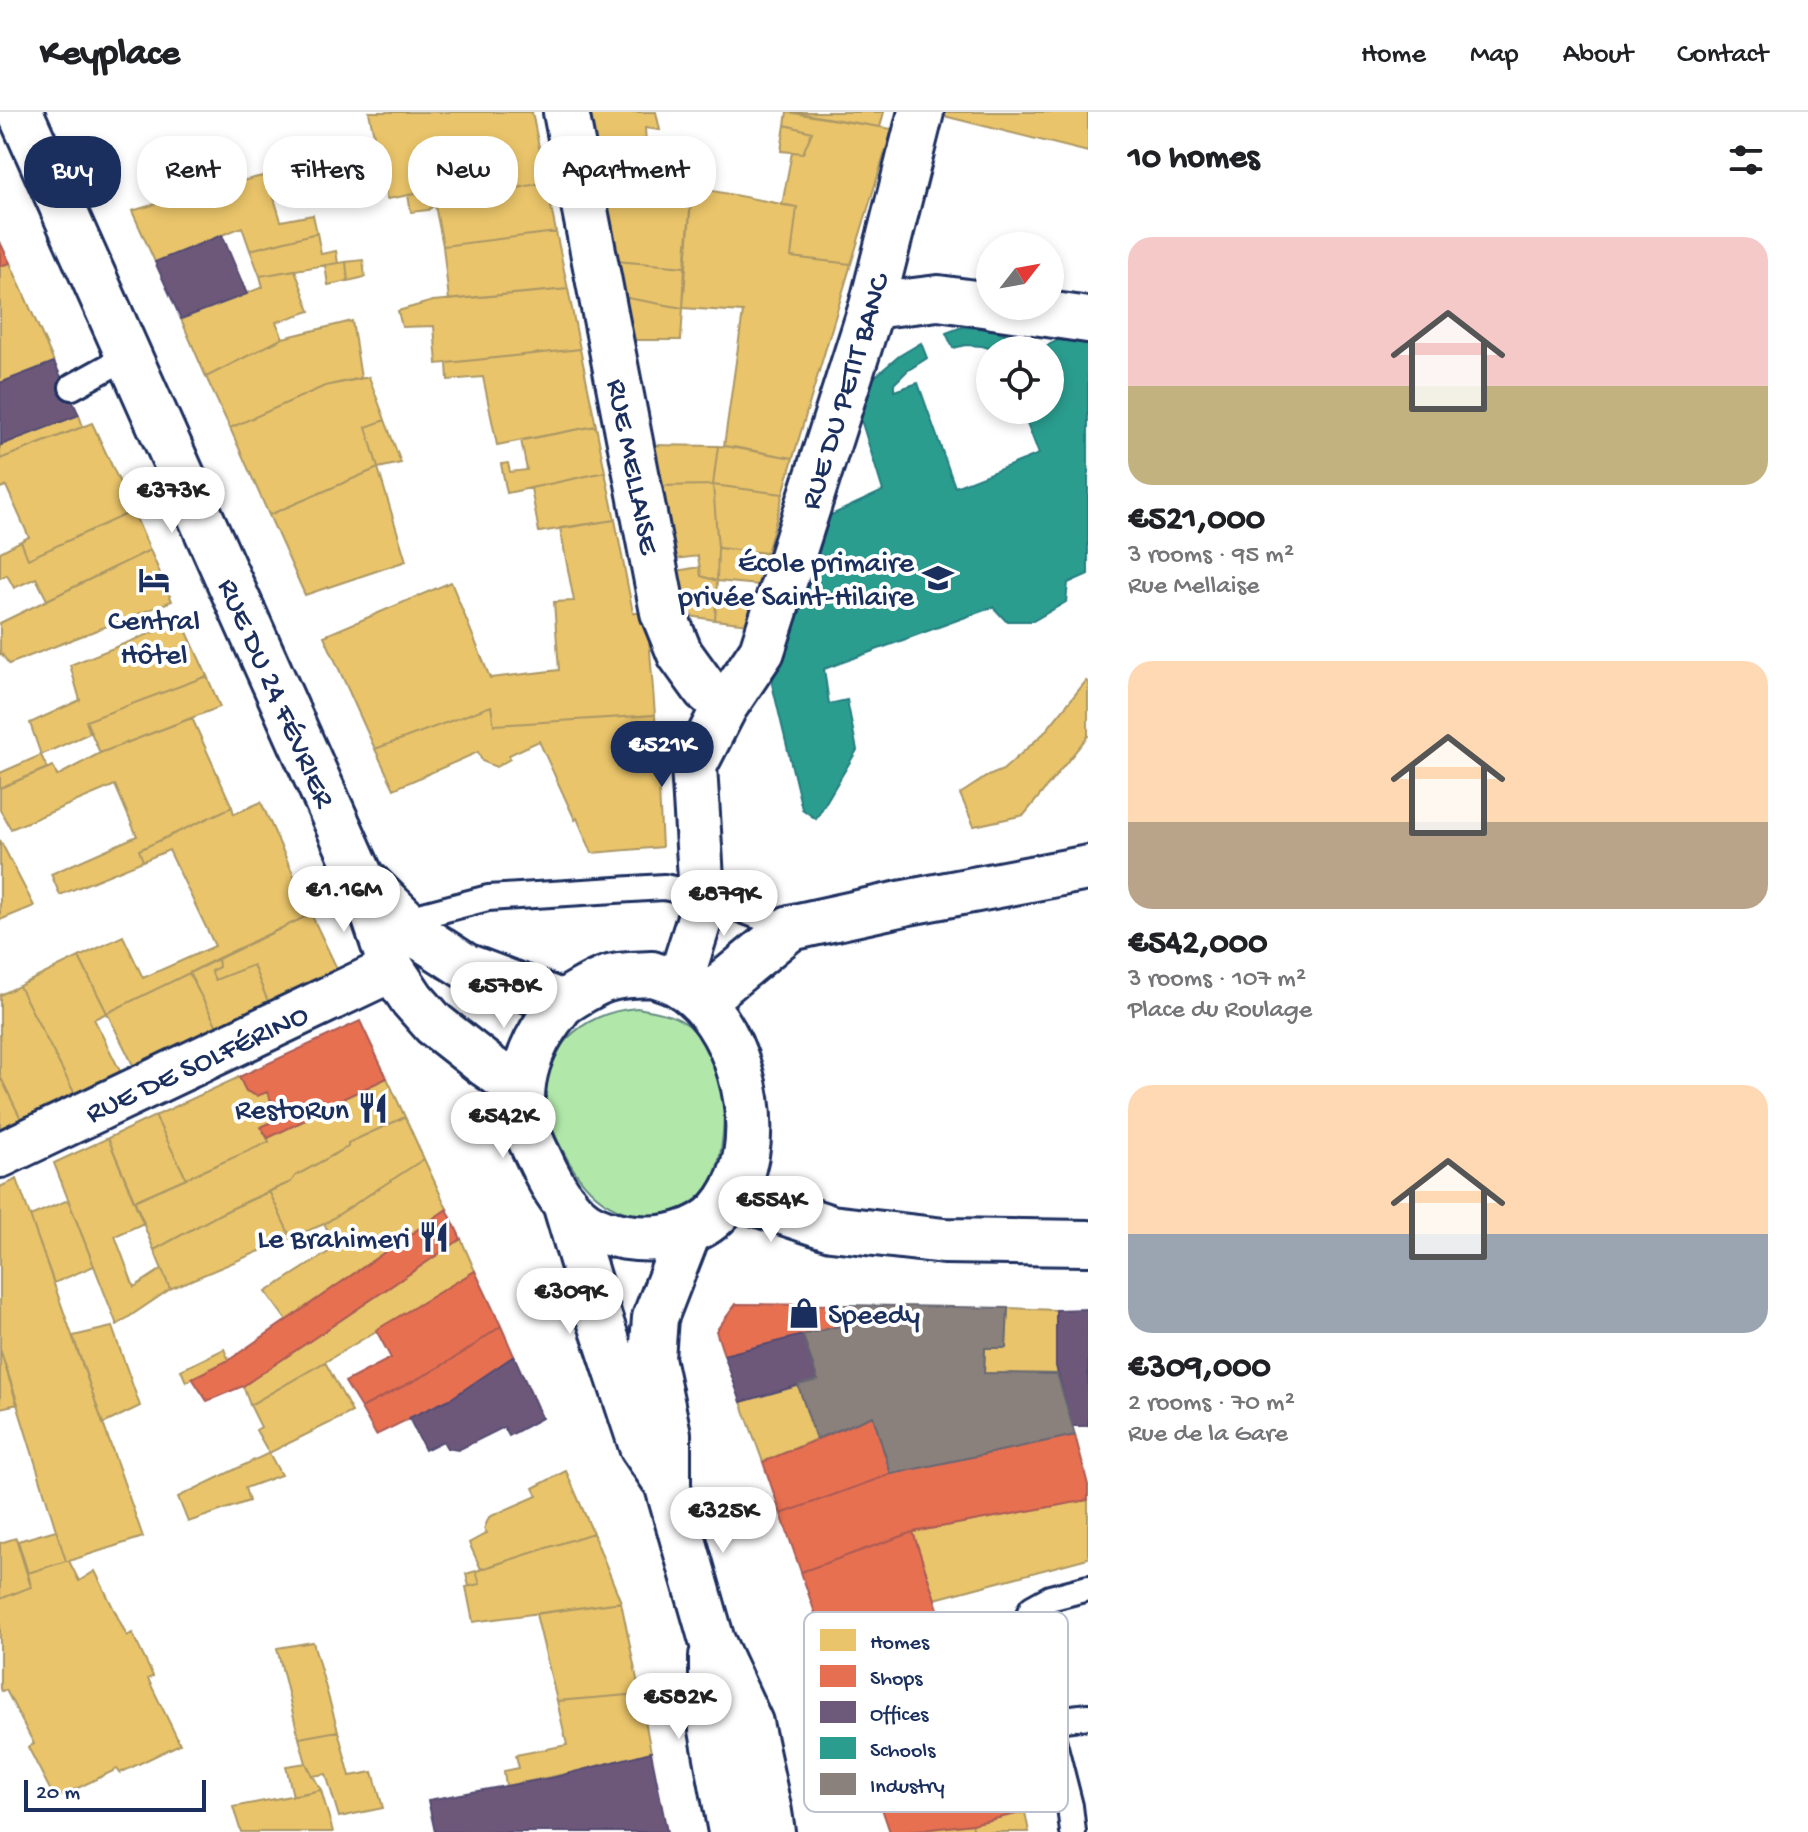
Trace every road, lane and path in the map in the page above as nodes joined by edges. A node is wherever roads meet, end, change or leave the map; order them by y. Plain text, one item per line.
1 (20, 112) edge
2 (566, 112) edge
3 (921, 112) edge
4 (976, 304) edge
5 (872, 306) junction
6 (1064, 316) edge
7 (1088, 320) edge
8 (130, 355) junction
9 (72, 387) dead end
10 (725, 706) junction
11 (1088, 868) edge
12 (361, 877) junction
13 (702, 895) junction
14 (404, 920) junction
15 (790, 928) junction
16 (392, 969) junction
17 (690, 993) junction
18 (563, 1003) junction
19 (522, 1090) junction
20 (0, 1155) edge
21 (732, 1195) junction
22 (565, 1203) junction
23 (688, 1233) junction
24 (1088, 1243) edge
25 (668, 1487) junction
26 (1088, 1588) edge
27 (1030, 1612) edge
28 (712, 1641) junction
29 (1088, 1716) edge
30 (1068, 1719) edge
31 (1068, 1798) edge
32 (731, 1832) edge
33 (772, 1832) edge
34 (1073, 1832) edge

1 - 8 main road, RUE DU 24 FÉVRIER
2 - 10 main road, RUE MELLAISE
3 - 5 main road, RUE DU PETIT BANC
4 - 5 main road
5 - 10 main road, RUE DU PETIT BANC
6 - 7 main road
8 - 9 lane
8 - 12 main road, RUE DU 24 FÉVRIER
10 - 13 main road
11 - 15 main road
12 - 14 main road, RUE DU 24 FÉVRIER
12 - 16 main road, RUE DU 24 FÉVRIER
13 - 14 lane
13 - 15 lane
13 - 17 main road
14 - 18 main road, RUE DU 24 FÉVRIER
15 - 17 main road
16 - 19 main road, RUE DU 24 FÉVRIER
16 - 20 main road, RUE DE SOLFÉRINO
17 - 18 main road
17 - 21 main road
18 - 19 main road
19 - 22 main road
21 - 23 main road
21 - 24 main road
22 - 23 main road
22 - 25 main road
23 - 25 main road
25 - 28 main road
26 - 27 lane
28 - 32 main road
28 - 33 main road
29 - 30 lane
31 - 34 lane

